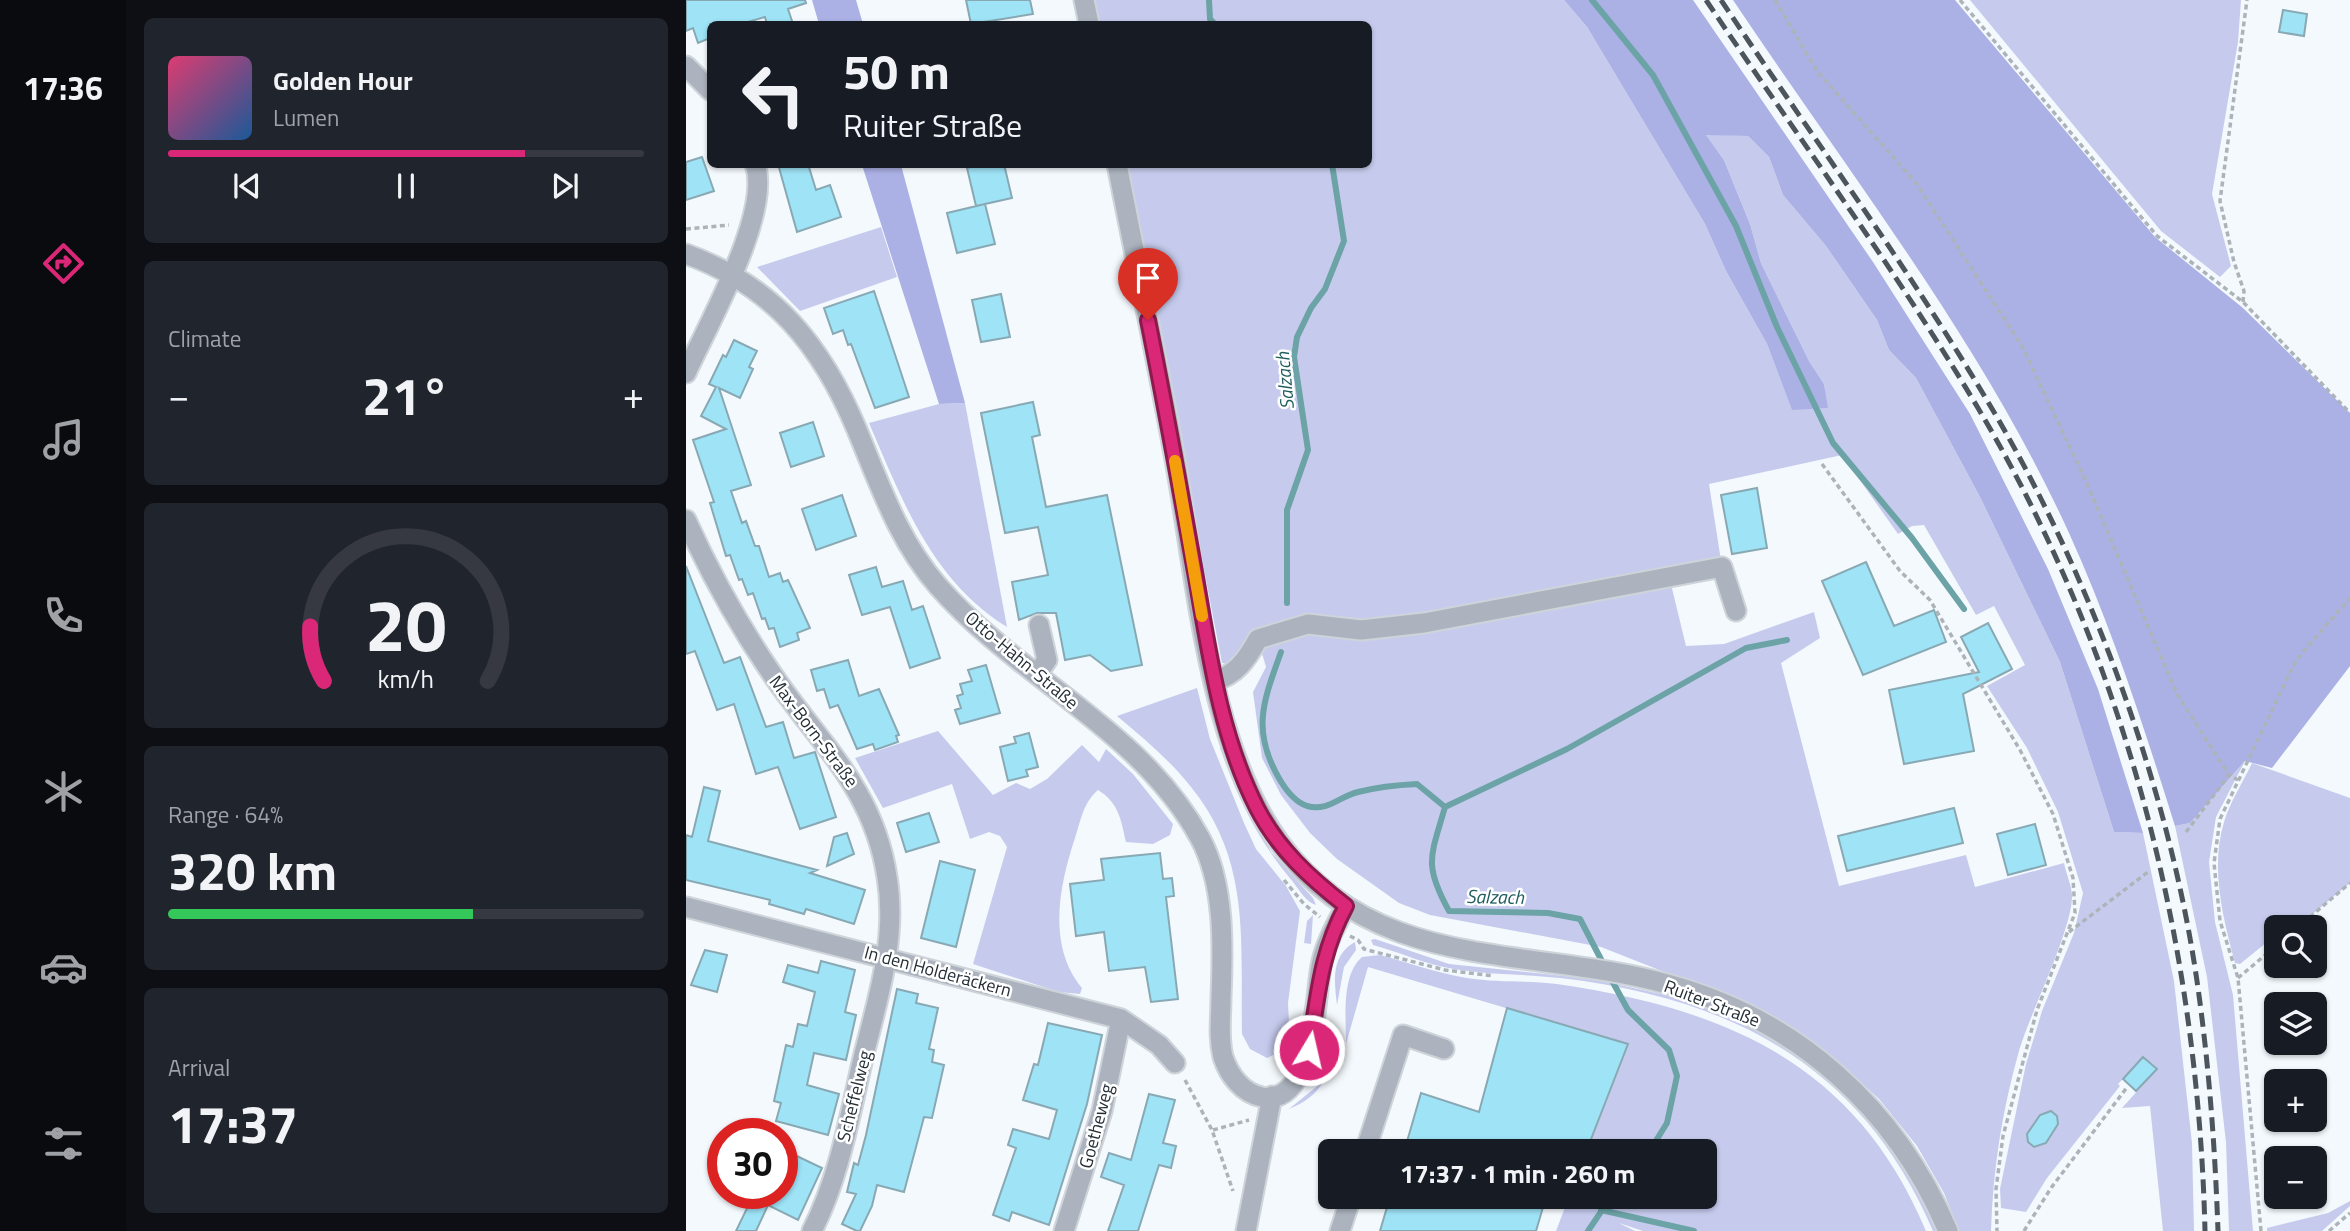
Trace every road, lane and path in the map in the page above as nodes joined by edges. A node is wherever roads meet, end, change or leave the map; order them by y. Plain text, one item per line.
1 (1084, 0) edge
2 (1775, 0) edge
3 (1961, 0) edge
4 (2247, 0) edge
5 (1088, 21) edge
6 (686, 66) edge
7 (707, 87) edge
8 (756, 168) edge
9 (1118, 168) edge
10 (753, 216) junction
11 (686, 229) edge
12 (686, 254) edge
13 (733, 276) junction
14 (2243, 302) junction
15 (686, 373) edge
16 (2350, 413) edge
17 (1822, 464) dead end
18 (686, 520) edge
19 (2350, 598) edge
20 (1736, 611) dead end
21 (1039, 625) dead end
22 (1037, 674) junction
23 (1214, 681) junction
24 (2229, 775) junction
25 (2238, 780) junction
26 (2186, 832) dead end
27 (2148, 872) dead end
28 (2350, 883) edge
29 (1346, 906) junction
30 (686, 907) edge
31 (2312, 915) edge
32 (2069, 932) junction
33 (1364, 950) dead end
34 (2264, 955) edge
35 (888, 957) junction
36 (1498, 977) dead end
37 (2238, 978) junction
38 (1121, 1019) junction
39 (1444, 1049) dead end
40 (1175, 1063) joint
41 (2128, 1086) dead end
42 (1271, 1103) junction
43 (1238, 1125) dead end
44 (1212, 1130) junction
45 (1369, 1139) edge
46 (1347, 1209) edge
47 (2350, 1213) edge
48 (1248, 1224) edge
49 (812, 1231) edge
50 (1065, 1231) edge
51 (1340, 1231) edge
52 (1948, 1231) edge
53 (1997, 1231) edge
54 (2024, 1231) edge
55 (2261, 1231) edge
56 (2329, 1231) edge

1 - 5 street
2 - 24 path
3 - 14 path
4 - 14 path
6 - 7 street
8 - 10 street
9 - 23 street, Ruiter Straße
10 - 11 path
10 - 13 street
12 - 13 street, Otto-Hahn-Straße
13 - 15 street
13 - 22 street, Otto-Hahn-Straße
14 - 16 path
17 - 32 path
18 - 35 street, Max-Born-Straße
19 - 25 path
20 - 23 street
21 - 22 street
22 - 42 street, Otto-Hahn-Straße
23 - 29 street, Ruiter Straße
24 - 25 path
24 - 26 path
25 - 37 path
27 - 32 path
28 - 31 path
29 - 42 street
29 - 52 street, Ruiter Straße
30 - 35 street, In den Holderäckern
32 - 53 path
33 - 36 path
34 - 37 path
35 - 38 street, In den Holderäckern
35 - 49 street, Scheffelweg
37 - 55 path
38 - 40 street, In den Holderäckern
38 - 50 street, Goetheweg
39 - 45 street
40 - 44 path
41 - 54 path
42 - 48 street
43 - 44 path
44 - 48 path
46 - 51 street
47 - 56 path

